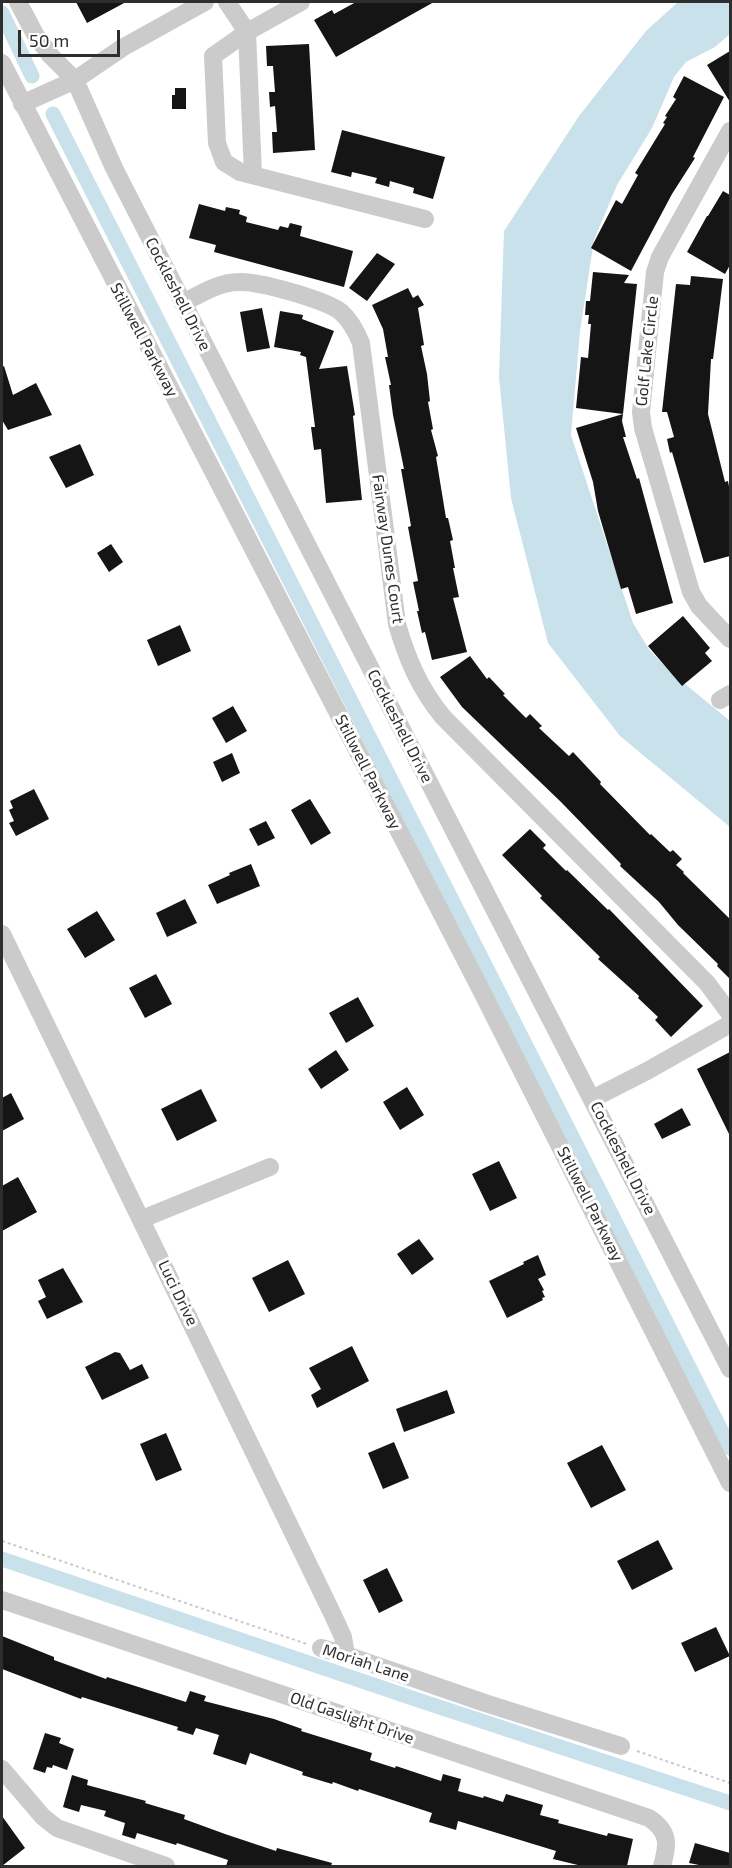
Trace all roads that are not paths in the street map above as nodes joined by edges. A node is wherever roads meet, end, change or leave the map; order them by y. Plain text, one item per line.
1 (18, 2) edge
2 (205, 2) edge
3 (227, 2) edge
4 (301, 2) edge
5 (247, 32) junction
6 (2, 63) edge
7 (75, 80) junction
8 (22, 104) junction
9 (730, 131) edge
10 (253, 175) junction
11 (425, 219) dead end
12 (183, 303) junction
13 (730, 639) edge
14 (2, 934) edge
15 (730, 1014) edge
16 (730, 1024) edge
17 (592, 1099) junction
18 (270, 1167) dead end
19 (142, 1219) junction
20 (730, 1369) edge
21 (730, 1482) edge
22 (2, 1600) edge
23 (321, 1648) road end
24 (346, 1655) junction
25 (621, 1746) road end
26 (2, 1769) edge
27 (166, 1866) edge
28 (662, 1866) edge

1 - 7 street
2 - 7 street
3 - 5 street
4 - 5 street
5 - 10 street
5 - 10 street
6 - 8 street, Stillwell Parkway
7 - 8 street
7 - 12 street, Cockleshell Drive
8 - 21 street, Stillwell Parkway
9 - 13 street, Golf Lake Circle
10 - 11 street
12 - 15 street, Fairway Dunes Court
12 - 17 street, Cockleshell Drive
14 - 19 street, Luci Drive
16 - 17 street
17 - 20 street, Cockleshell Drive
18 - 19 street
19 - 24 street, Luci Drive
22 - 28 street, Old Gaslight Drive
23 - 24 street, Moriah Lane
24 - 25 street, Moriah Lane
26 - 27 street

